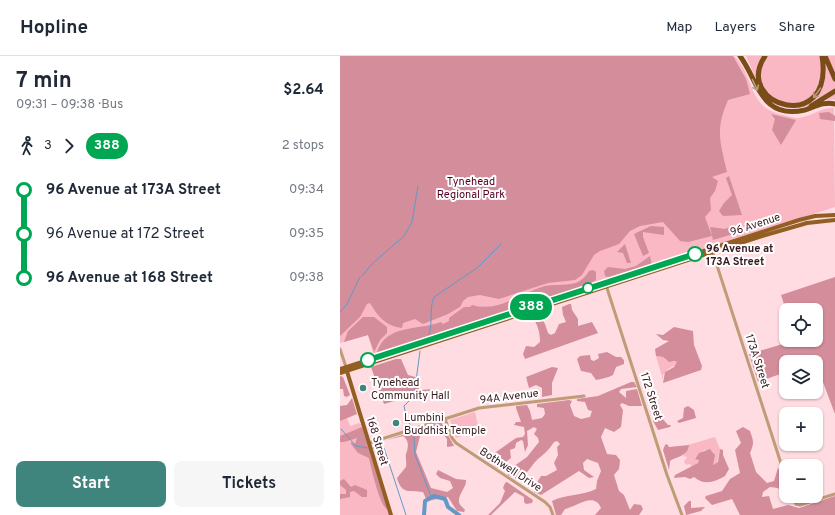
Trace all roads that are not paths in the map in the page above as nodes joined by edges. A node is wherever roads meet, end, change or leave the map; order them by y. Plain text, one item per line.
1 (740, 56) edge
2 (765, 56) edge
3 (822, 56) edge
4 (825, 56) edge
5 (829, 56) edge
6 (835, 71) edge
7 (835, 79) edge
8 (835, 91) edge
9 (835, 104) edge
10 (803, 110) junction
11 (835, 215) edge
12 (835, 220) edge
13 (712, 250) junction
14 (606, 284) junction
15 (340, 349) edge
16 (340, 369) edge
17 (346, 369) junction
18 (340, 373) edge
19 (584, 396) dead end
20 (445, 419) junction
21 (369, 444) junction
22 (780, 459) edge
23 (835, 494) edge
24 (823, 498) edge
25 (796, 503) edge
26 (806, 503) edge
27 (391, 515) edge
28 (553, 515) edge
29 (682, 515) edge

1 -> 10 highway
3 -> 2 highway
4 - 7 highway
5 - 6 highway
8 - 10 highway
9 - 10 highway
11 - 13 main road, 96 Avenue
12 - 13 main road, 96 Avenue
13 - 14 main road, 96 Avenue
13 - 22 street, 173A Street
14 - 17 main road, 96 Avenue
14 - 29 street, 172 Street
15 - 17 street, 168 Street
16 - 17 main road, 96 Avenue
17 - 18 main road, 96 Avenue
17 - 21 main road, 168 Street
19 - 20 street, 94A Avenue
20 - 21 street, 94A Avenue
20 - 28 street, Bothwell Drive
21 - 27 main road, 168 Street
23 - 24 street
25 - 26 street

